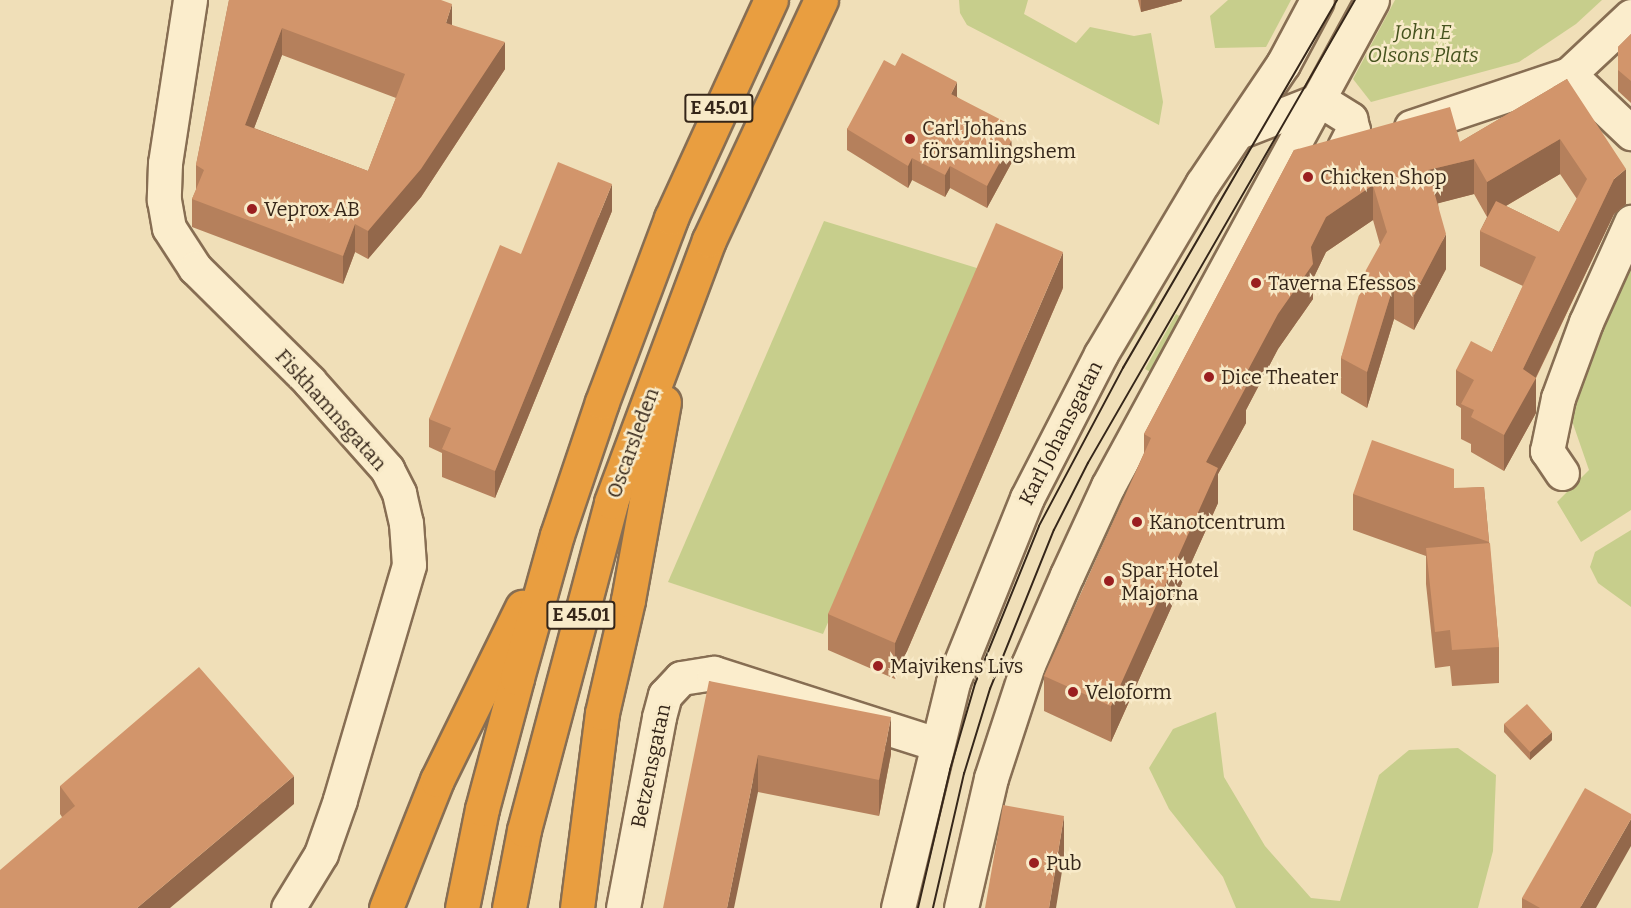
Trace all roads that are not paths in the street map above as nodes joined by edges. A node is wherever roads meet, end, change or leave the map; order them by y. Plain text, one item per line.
1 (190, 0) edge
2 (771, 0) edge
3 (820, 0) edge
4 (1317, 0) edge
5 (1372, 0) edge
6 (1631, 16) edge
7 (1569, 74) junction
8 (1320, 100) junction
9 (1241, 131) junction
10 (1631, 133) edge
11 (1344, 148) junction
12 (1285, 163) junction
13 (1631, 222) edge
14 (675, 329) junction
15 (1562, 473) dead end
16 (557, 535) junction
17 (936, 744) junction
18 (288, 908) edge
19 (386, 908) edge
20 (462, 908) edge
21 (509, 908) edge
22 (577, 908) edge
23 (623, 908) edge
24 (898, 908) edge
25 (961, 908) edge

1 - 18 street, Fiskhamnsgatan
2 - 16 highway, E 45.01
3 - 14 highway, Oscarsleden / E 45.01
4 - 9 street, Karl Johansgatan
5 - 8 street
6 - 7 street
7 - 10 street
7 - 11 street
8 - 9 street
8 - 11 street
8 - 12 street
9 - 17 street, Karl Johansgatan
11 - 12 street
12 - 25 street
13 - 15 street
14 - 21 highway, Oscarsleden / E 45.01
14 - 22 highway
16 - 19 highway
16 - 20 highway, E 45.01
17 - 23 street, Betzensgatan
17 - 24 street, Karl Johansgatan

